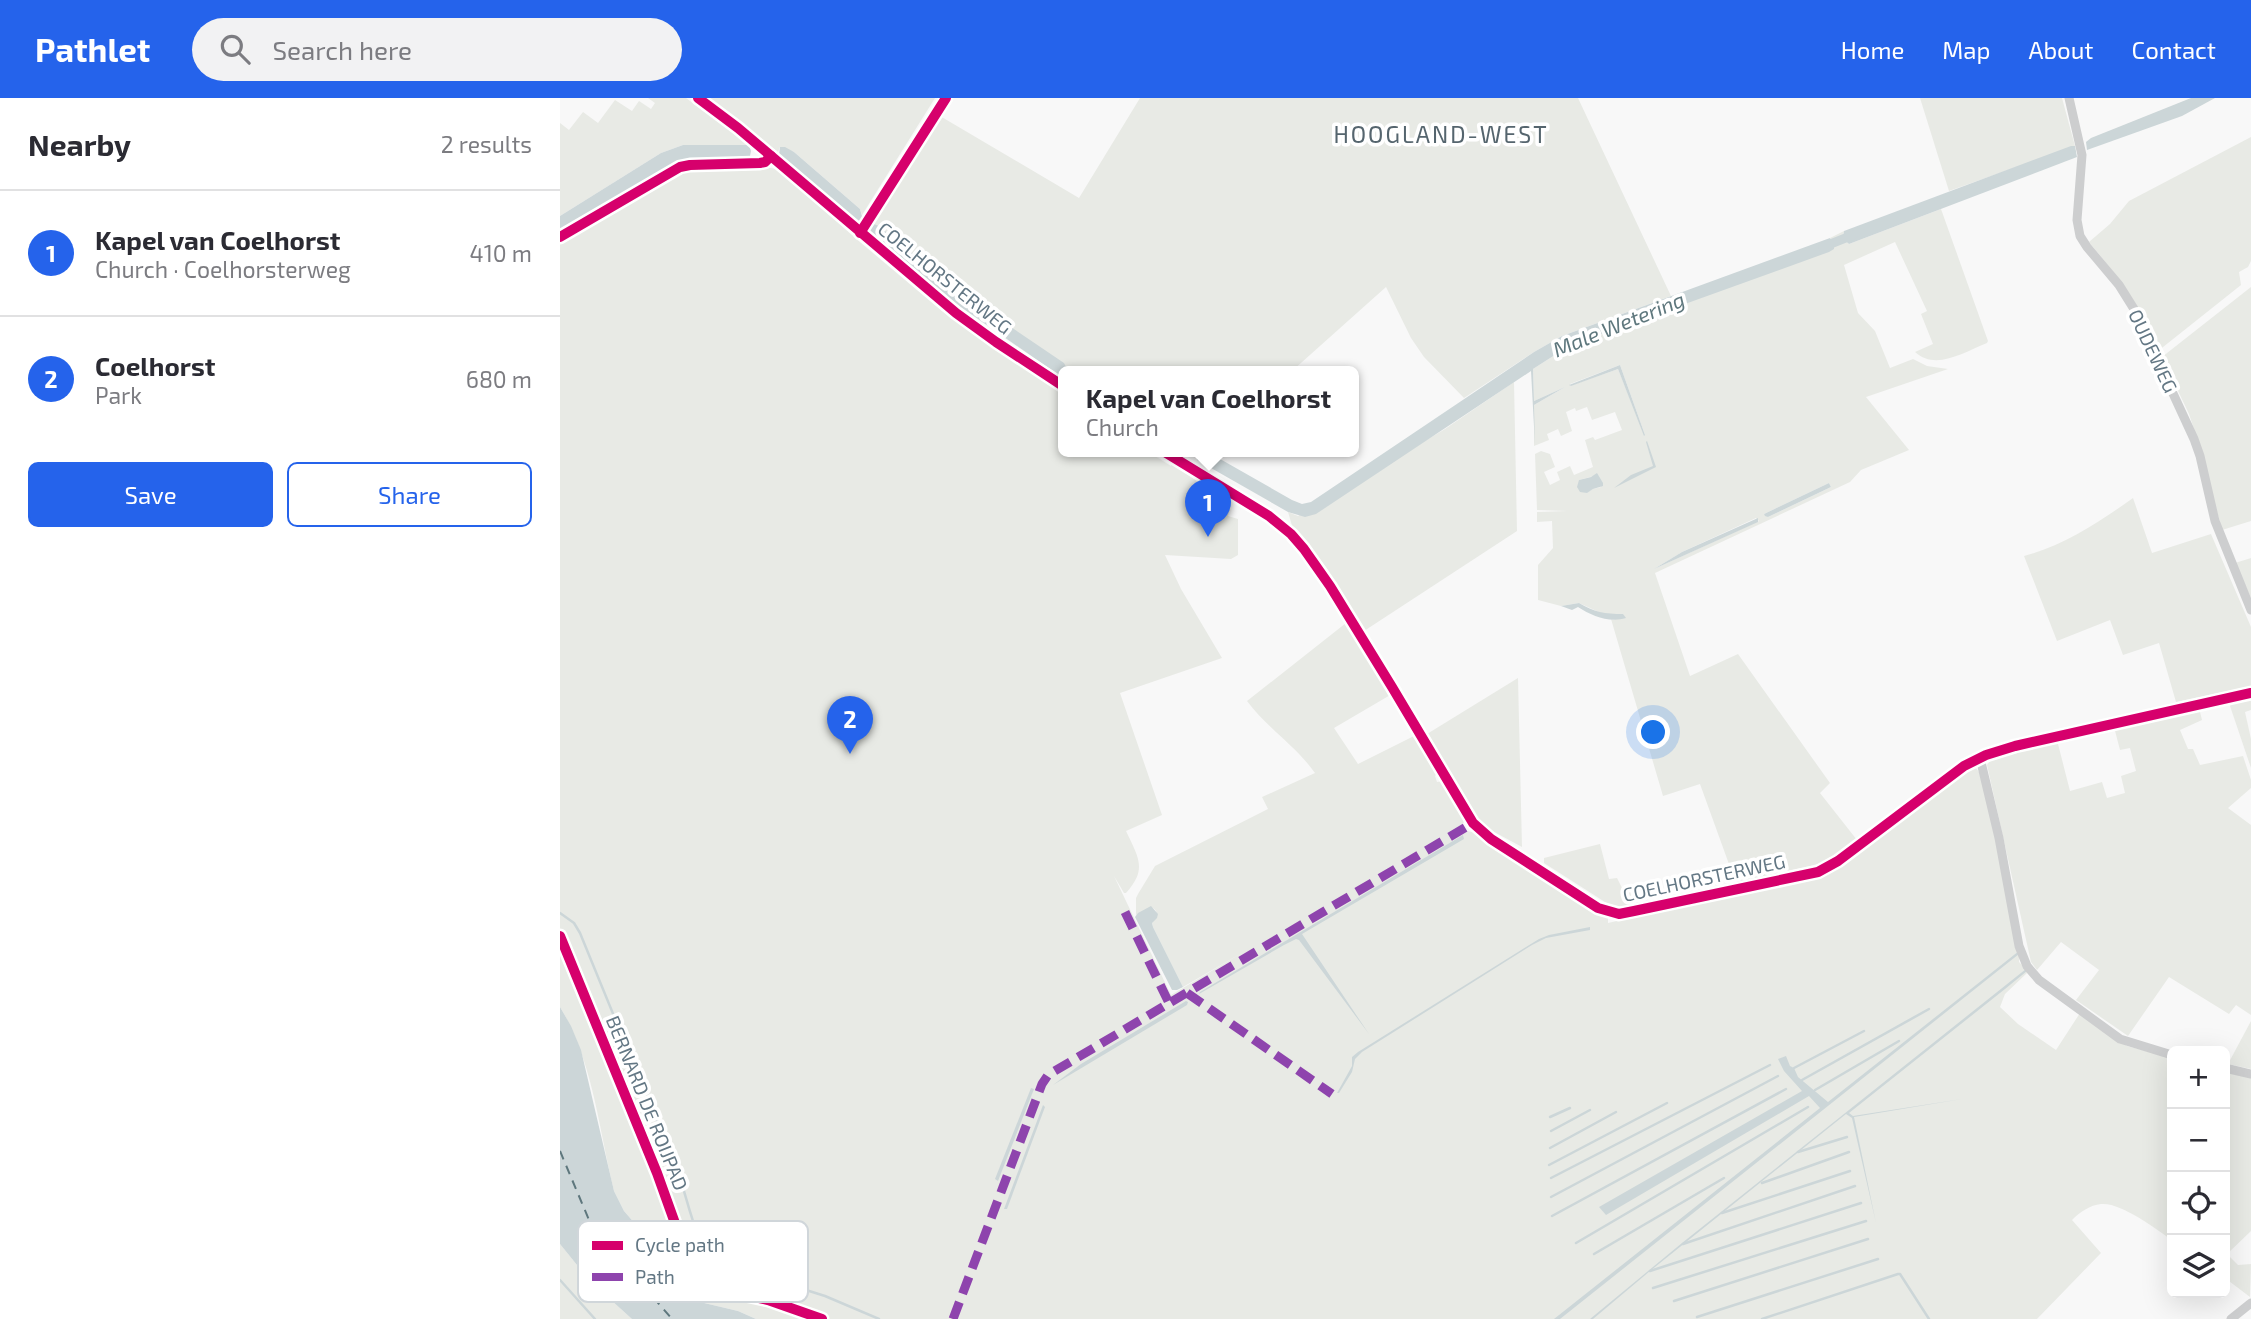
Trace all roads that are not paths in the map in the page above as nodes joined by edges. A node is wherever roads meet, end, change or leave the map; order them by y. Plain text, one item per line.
1 (698, 98) edge
2 (946, 98) edge
3 (2069, 98) edge
4 (861, 232) junction
5 (1058, 383) edge
6 (1173, 457) edge
7 (2251, 610) edge
8 (2251, 693) edge
9 (1980, 758) junction
10 (2167, 1054) edge
11 (2230, 1069) edge
12 (2251, 1074) edge
13 (2251, 1303) edge
14 (2231, 1319) edge

1 - 4 street, COELHORSTERWEG
2 - 4 street
3 - 7 street, OUDEWEG
4 - 5 street, COELHORSTERWEG
6 - 9 street, COELHORSTERWEG
8 - 9 street, COELHORSTERWEG
9 - 10 street
11 - 12 street
13 - 14 street

